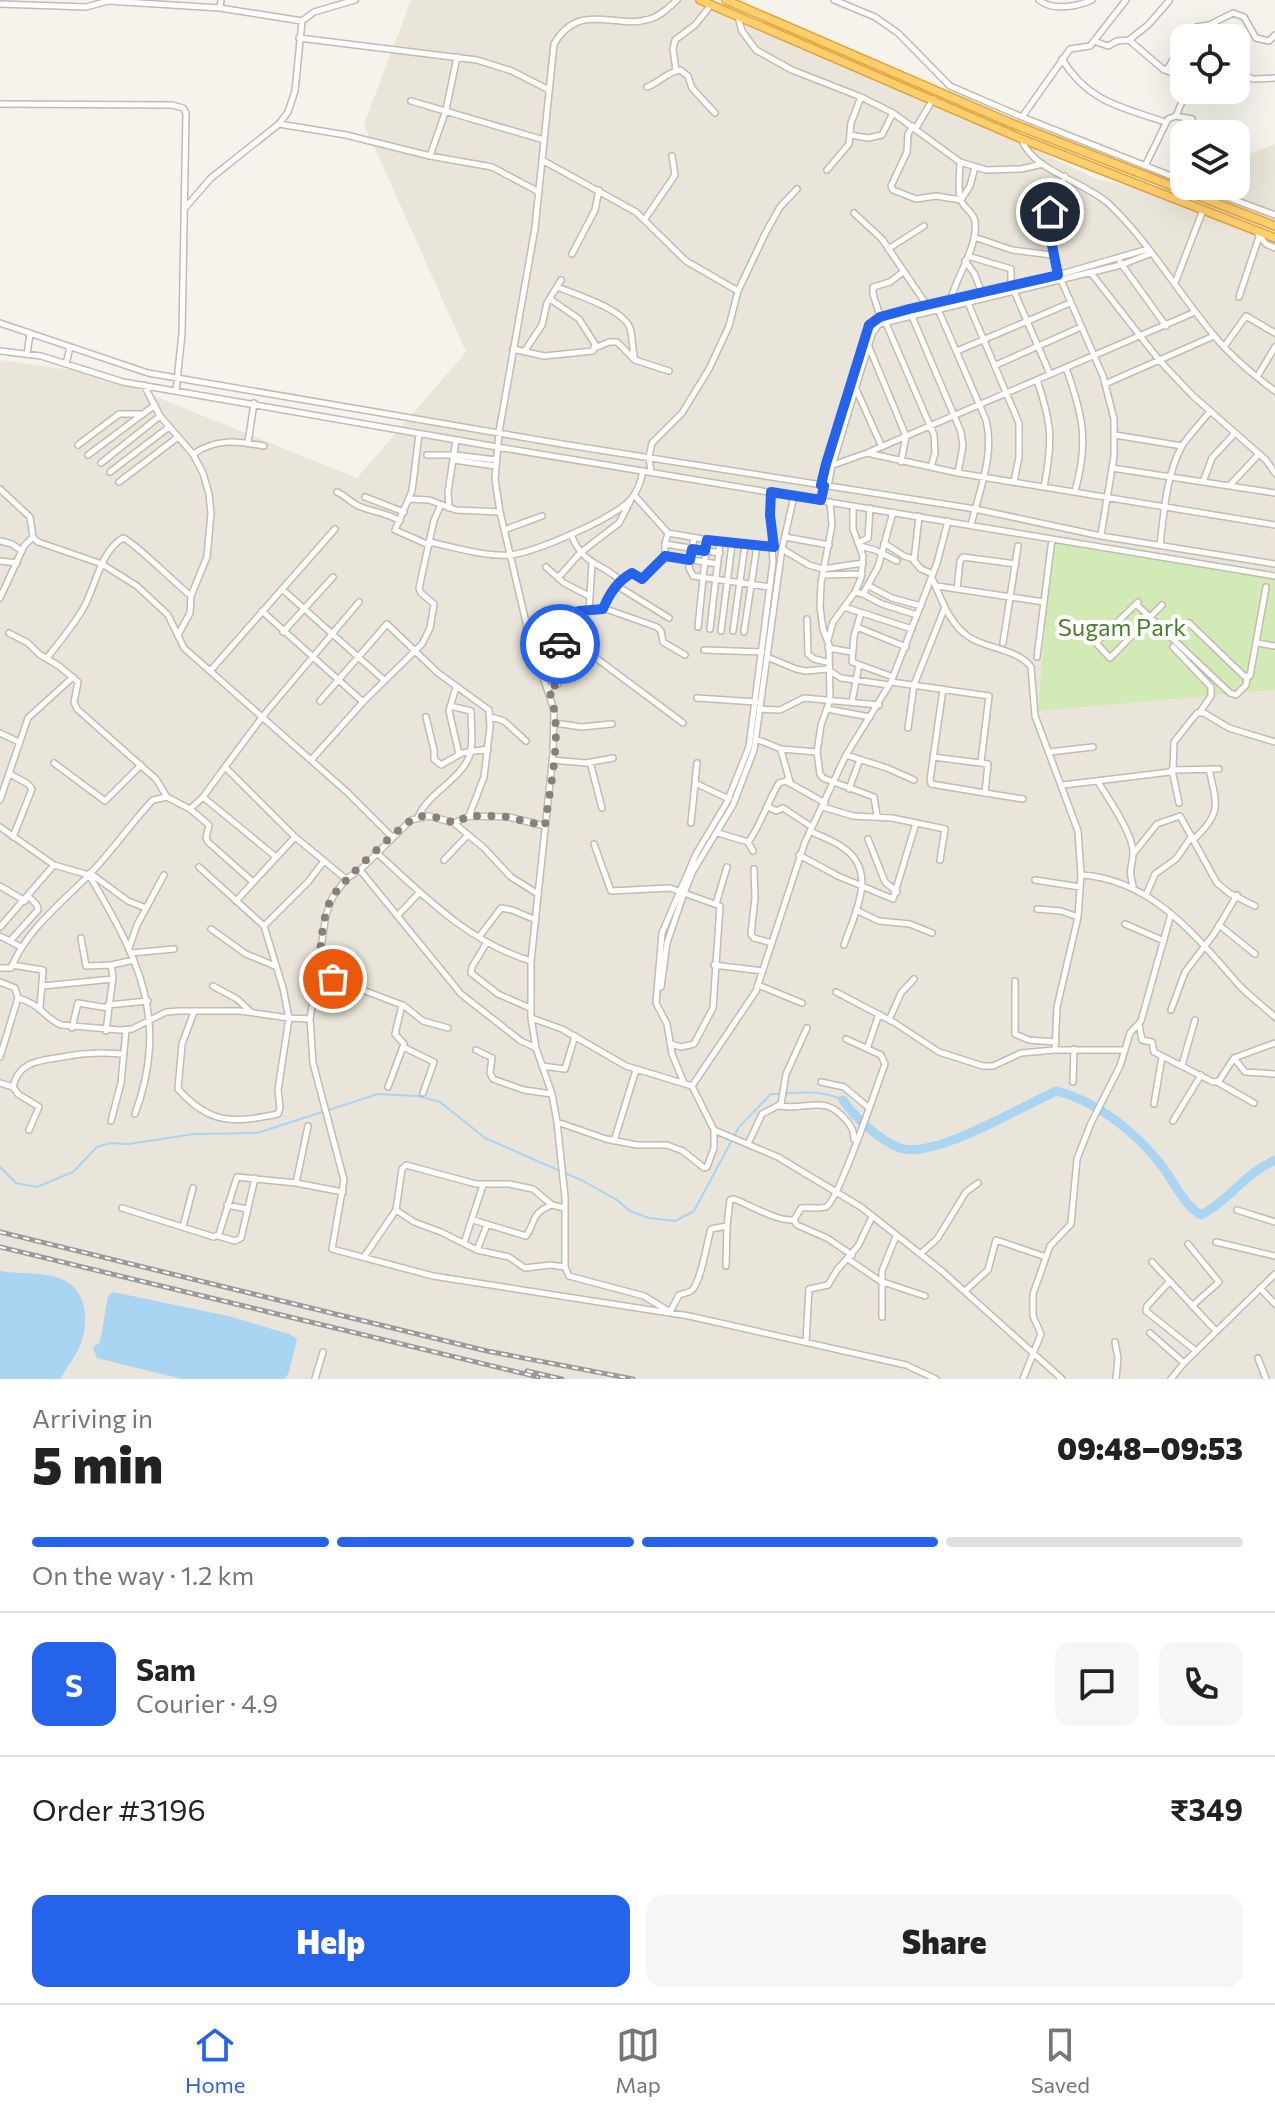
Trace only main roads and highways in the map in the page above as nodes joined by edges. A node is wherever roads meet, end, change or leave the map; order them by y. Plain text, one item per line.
1 (700, 0) edge
2 (726, 0) edge
3 (1275, 226) edge
4 (1275, 238) edge

1 - 4 highway
2 - 3 highway

